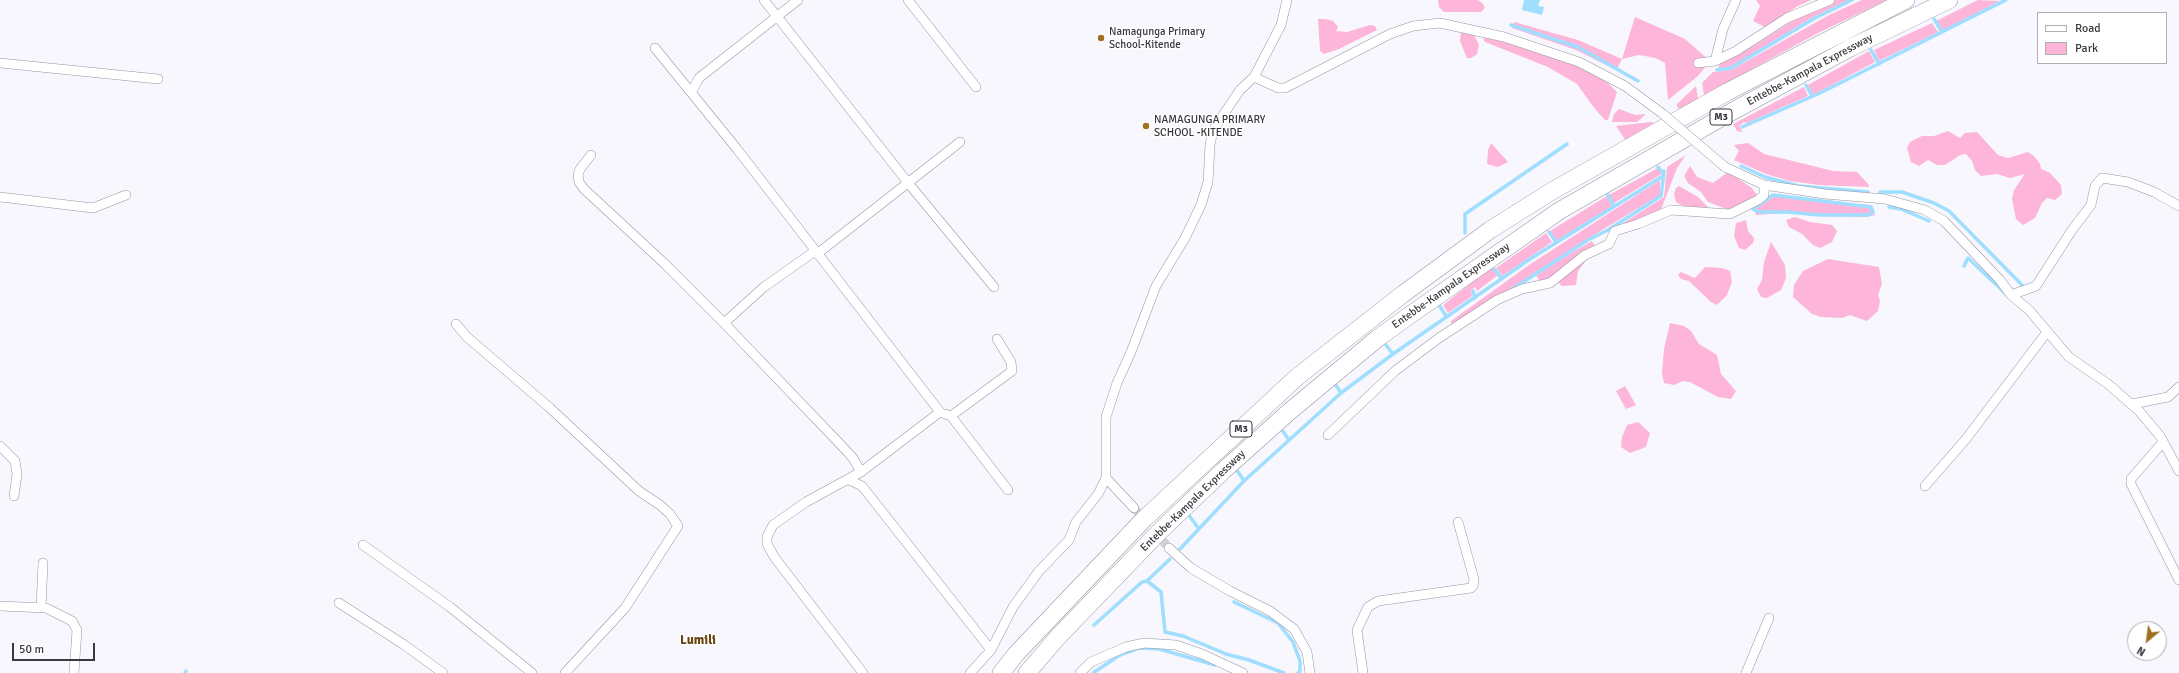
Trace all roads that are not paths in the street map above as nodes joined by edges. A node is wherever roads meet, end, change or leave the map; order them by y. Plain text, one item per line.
1 (764, 0) edge
2 (798, 0) edge
3 (908, 0) edge
4 (1286, 0) edge
5 (1736, 0) edge
6 (1830, 0) edge
7 (1906, 0) edge
8 (1949, 0) edge
9 (777, 17) junction
10 (655, 48) dead end
11 (1715, 61) junction
12 (1698, 62) dead end
13 (0, 63) edge
14 (1254, 77) junction
15 (158, 79) dead end
16 (976, 87) dead end
17 (692, 91) junction
18 (960, 142) dead end
19 (591, 155) dead end
20 (909, 184) junction
21 (1764, 185) junction
22 (126, 195) dead end
23 (0, 197) edge
24 (2179, 206) edge
25 (816, 252) junction
26 (994, 287) dead end
27 (2011, 295) junction
28 (724, 323) junction
29 (456, 324) dead end
30 (2046, 332) junction
31 (997, 339) dead end
32 (2179, 387) edge
33 (2132, 404) junction
34 (940, 412) junction
35 (951, 416) junction
36 (1328, 435) dead end
37 (2163, 442) junction
38 (0, 446) edge
39 (2179, 471) edge
40 (861, 472) junction
41 (1106, 478) junction
42 (849, 480) junction
43 (1925, 486) dead end
44 (1008, 490) dead end
45 (14, 496) dead end
46 (1134, 508) tunnel mouth
47 (1458, 522) dead end
48 (363, 545) dead end
49 (1169, 548) tunnel mouth
50 (43, 563) dead end
51 (2179, 580) edge
52 (339, 603) dead end
53 (0, 606) edge
54 (41, 607) junction
55 (1769, 618) dead end
56 (992, 650) junction
57 (1309, 672) edge
58 (74, 673) edge
59 (443, 673) edge
60 (532, 673) edge
61 (566, 673) edge
62 (863, 673) edge
63 (970, 673) edge
64 (1001, 673) edge
65 (1027, 673) edge
66 (1080, 673) edge
67 (1242, 673) edge
68 (1363, 673) edge
69 (1746, 673) edge

1 - 9 street
2 - 9 street
3 - 16 street
4 - 14 street
5 - 11 street
6 - 11 street
7 - 64 highway, Entebbe-Kampala Expressway / M3
8 - 65 highway, Entebbe-Kampala Expressway / M3
9 - 17 street
9 - 20 street
10 - 17 street
11 - 12 street
13 - 15 street
14 - 21 street, bridge
14 - 41 street
17 - 25 street
18 - 20 street
19 - 28 street
20 - 25 street
20 - 26 street
21 - 27 street
21 - 36 street
22 - 23 street
24 - 27 street
25 - 28 street
25 - 34 street
27 - 30 street
28 - 40 street
29 - 61 street
30 - 33 street
30 - 43 street
31 - 35 street
32 - 33 street
33 - 37 street
34 - 35 street
34 - 40 street
35 - 44 street
37 - 39 street
37 - 51 street
38 - 45 street
40 - 42 street
41 - 46 street
41 - 56 street
42 - 56 street
42 - 62 street
47 - 68 street
48 - 60 street
49 - 57 street
50 - 54 street
52 - 59 street
53 - 54 street
54 - 58 street
55 - 69 street
56 - 63 street
66 - 67 street

